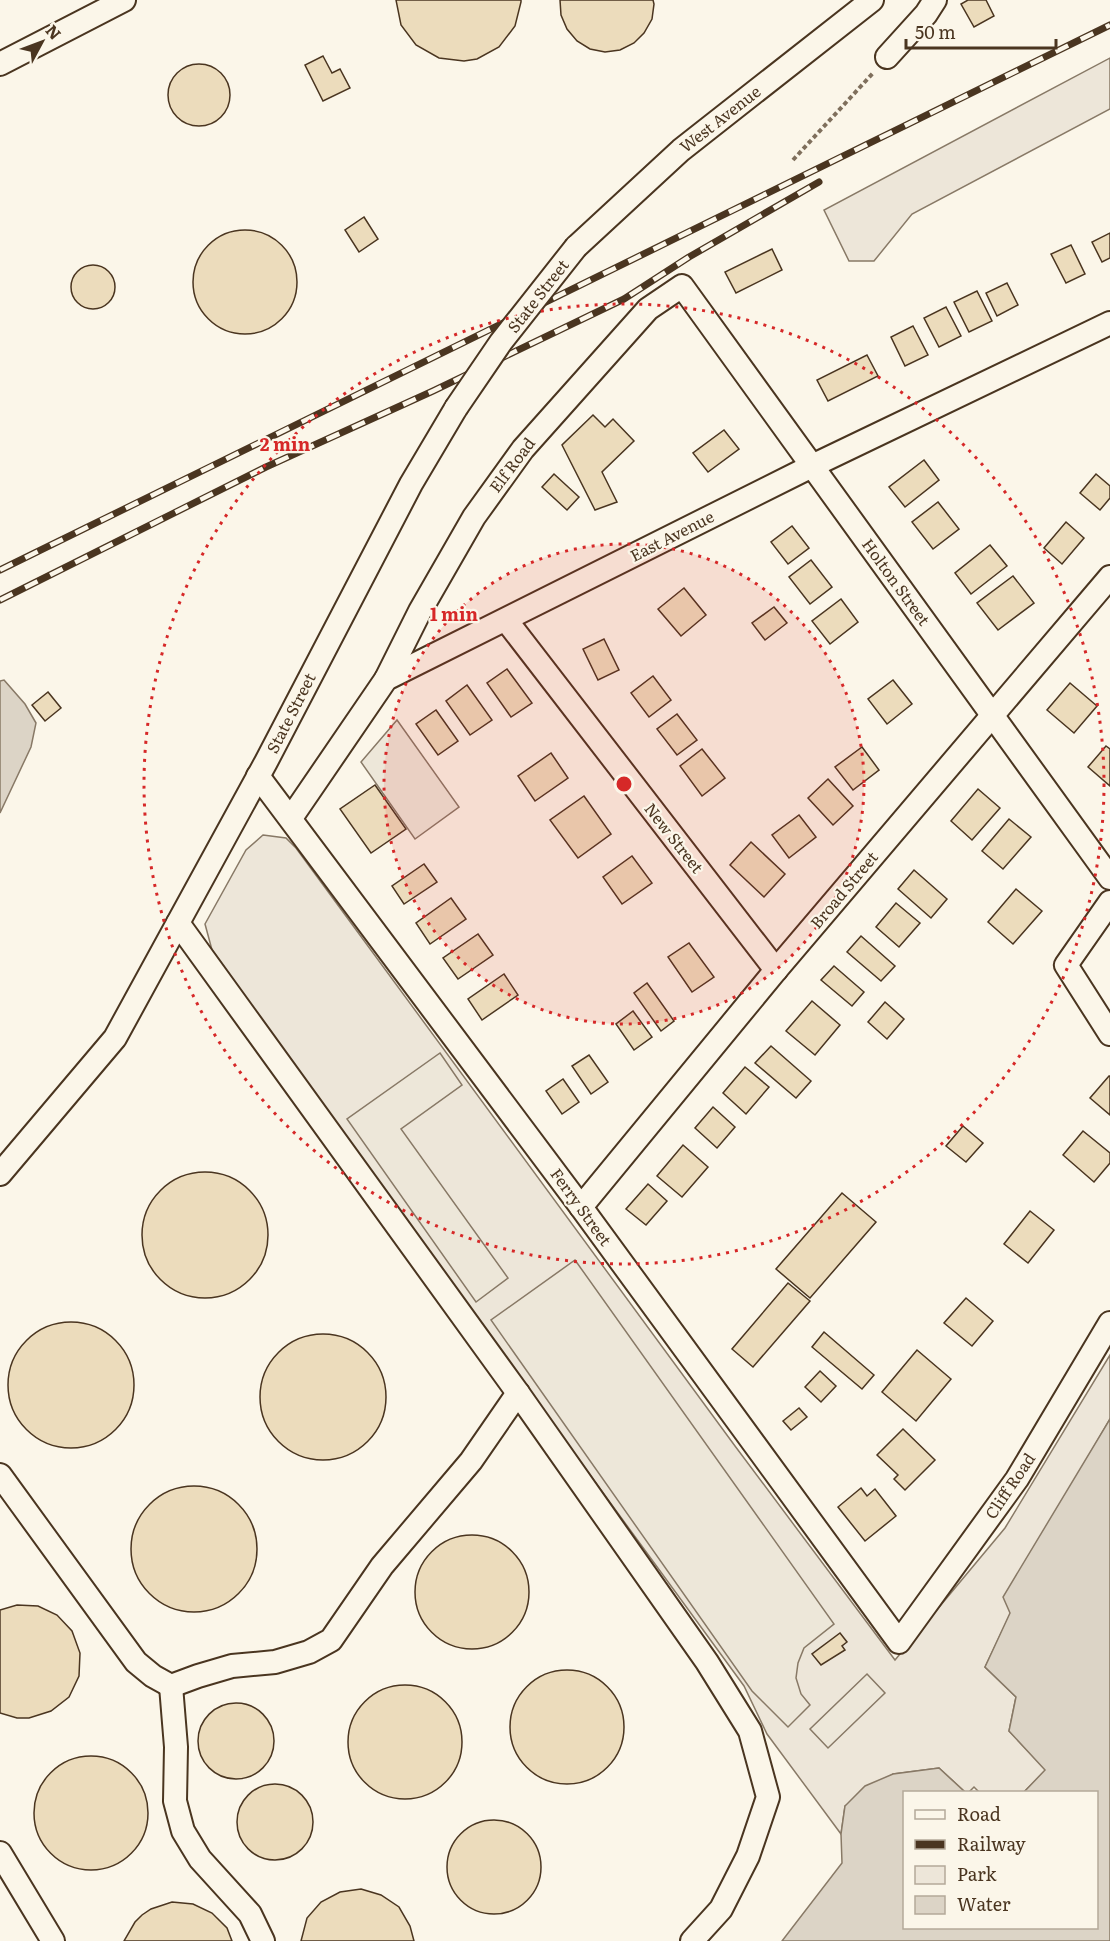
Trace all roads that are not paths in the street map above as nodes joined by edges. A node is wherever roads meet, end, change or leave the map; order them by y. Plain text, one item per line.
1 (124, 0) edge
2 (872, 0) edge
3 (935, 0) edge
4 (887, 57) road end
5 (0, 64) edge
6 (576, 247) joint
7 (682, 285) joint
8 (1110, 323) edge
9 (812, 466) junction
10 (1110, 577) edge
11 (506, 620) junction
12 (386, 679) junction
13 (993, 716) junction
14 (258, 776) junction
15 (291, 818) junction
16 (1110, 878) edge
17 (1110, 902) edge
18 (178, 923) junction
19 (776, 970) junction
20 (1110, 1034) edge
21 (0, 1174) edge
22 (581, 1207) junction
23 (1110, 1323) edge
24 (518, 1393) junction
25 (0, 1475) edge
26 (899, 1642) joint
27 (171, 1686) junction
28 (0, 1853) edge
29 (53, 1941) edge
30 (263, 1941) edge
31 (692, 1941) edge

1 - 5 street
2 - 6 street, West Avenue
3 - 4 street
6 - 14 street, State Street, bridge
7 - 9 street, Holton Street
7 - 12 street, Elf Road
8 - 9 street, East Avenue
9 - 11 street, East Avenue
9 - 13 street, Holton Street
10 - 13 street, Broad Street
11 - 12 street, East Avenue
11 - 19 street, New Street
12 - 15 street, East Avenue
13 - 16 street, Holton Street
13 - 19 street, Broad Street
14 - 15 street, Ferry Street
14 - 18 street, State Street
15 - 22 street, Ferry Street
17 - 20 street
18 - 21 street, State Street
18 - 24 street
19 - 22 street, Broad Street
22 - 26 street, Ferry Street
23 - 26 street, Cliff Road
24 - 27 street
24 - 31 street
25 - 27 street
27 - 30 street
28 - 29 street

